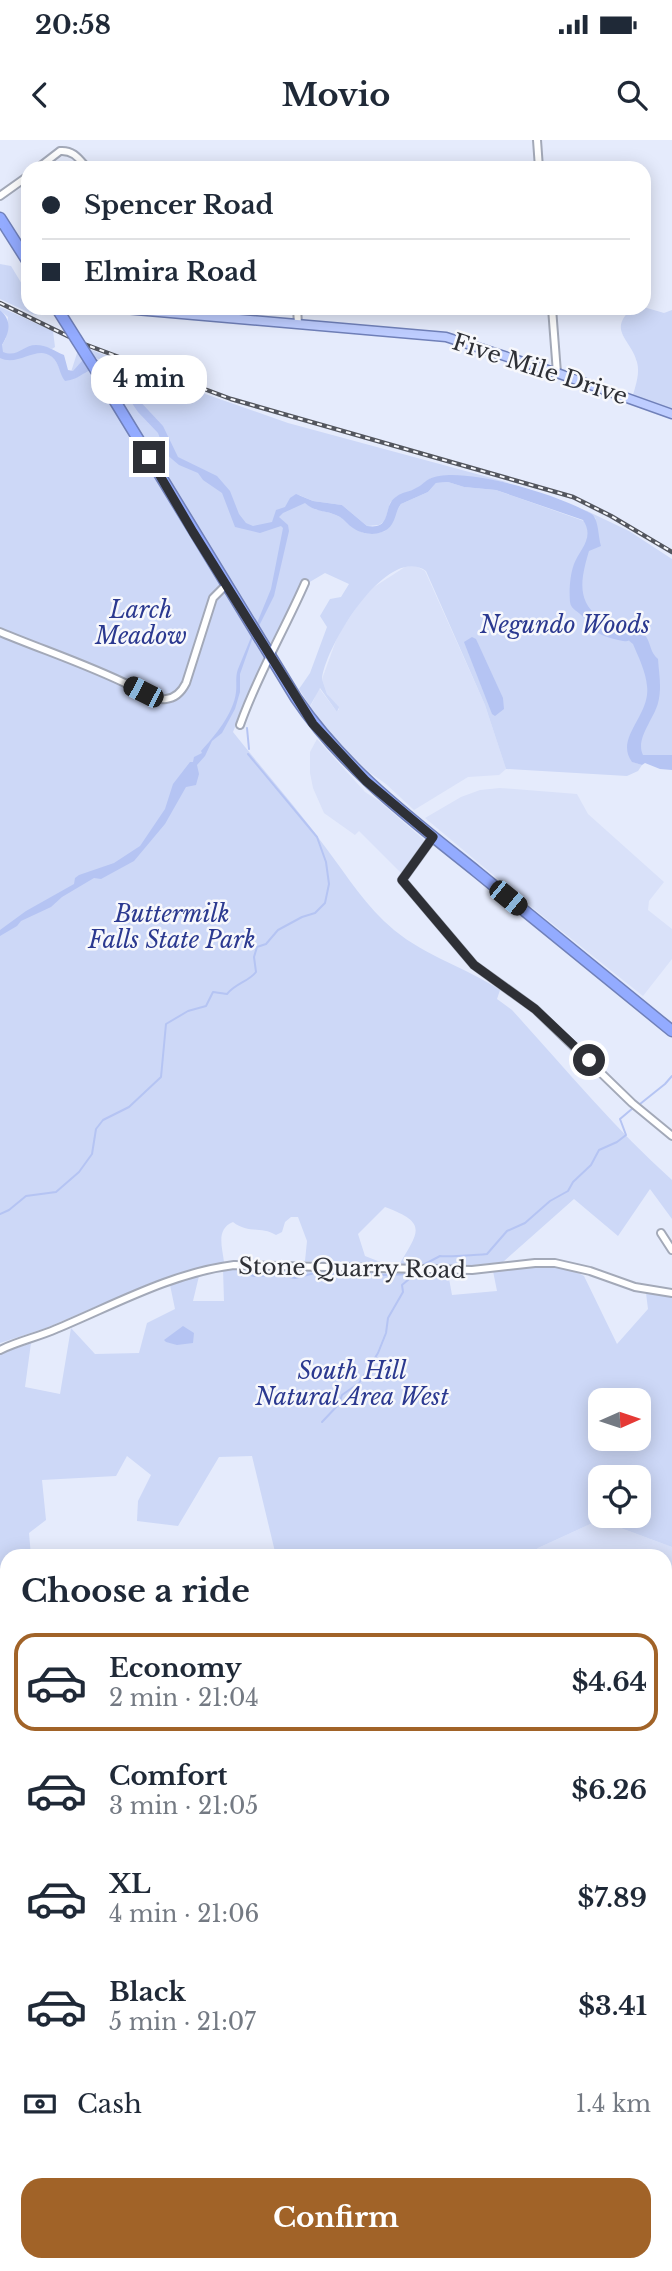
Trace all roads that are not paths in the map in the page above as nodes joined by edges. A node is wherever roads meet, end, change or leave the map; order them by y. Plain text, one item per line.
1 (537, 140) edge
2 (47, 161) edge
3 (80, 161) edge
4 (538, 161) edge
5 (21, 181) edge
6 (0, 196) edge
7 (0, 218) edge
8 (21, 251) edge
9 (61, 315) edge
10 (213, 315) edge
11 (297, 315) edge
12 (553, 315) edge
13 (298, 324) junction
14 (557, 373) junction
15 (672, 414) edge
16 (305, 583) dead end
17 (226, 585) junction
18 (0, 632) edge
19 (271, 657) junction
20 (240, 725) dead end
21 (433, 837) junction
22 (672, 1031) edge
23 (672, 1136) edge
24 (661, 1233) dead end
25 (672, 1250) edge
26 (672, 1293) edge
27 (0, 1350) edge

1 - 4 street
2 - 3 street
5 - 6 street
7 - 8 highway
9 - 17 highway, bridge
10 - 13 main road, Five Mile Drive
11 - 13 street
12 - 14 street
13 - 14 main road, Five Mile Drive
14 - 15 main road, Five Mile Drive
16 - 19 street
17 - 18 street
17 - 19 highway
19 - 20 street
19 - 21 highway
21 - 22 highway
21 - 23 street
24 - 25 street
26 - 27 street, Stone Quarry Road

